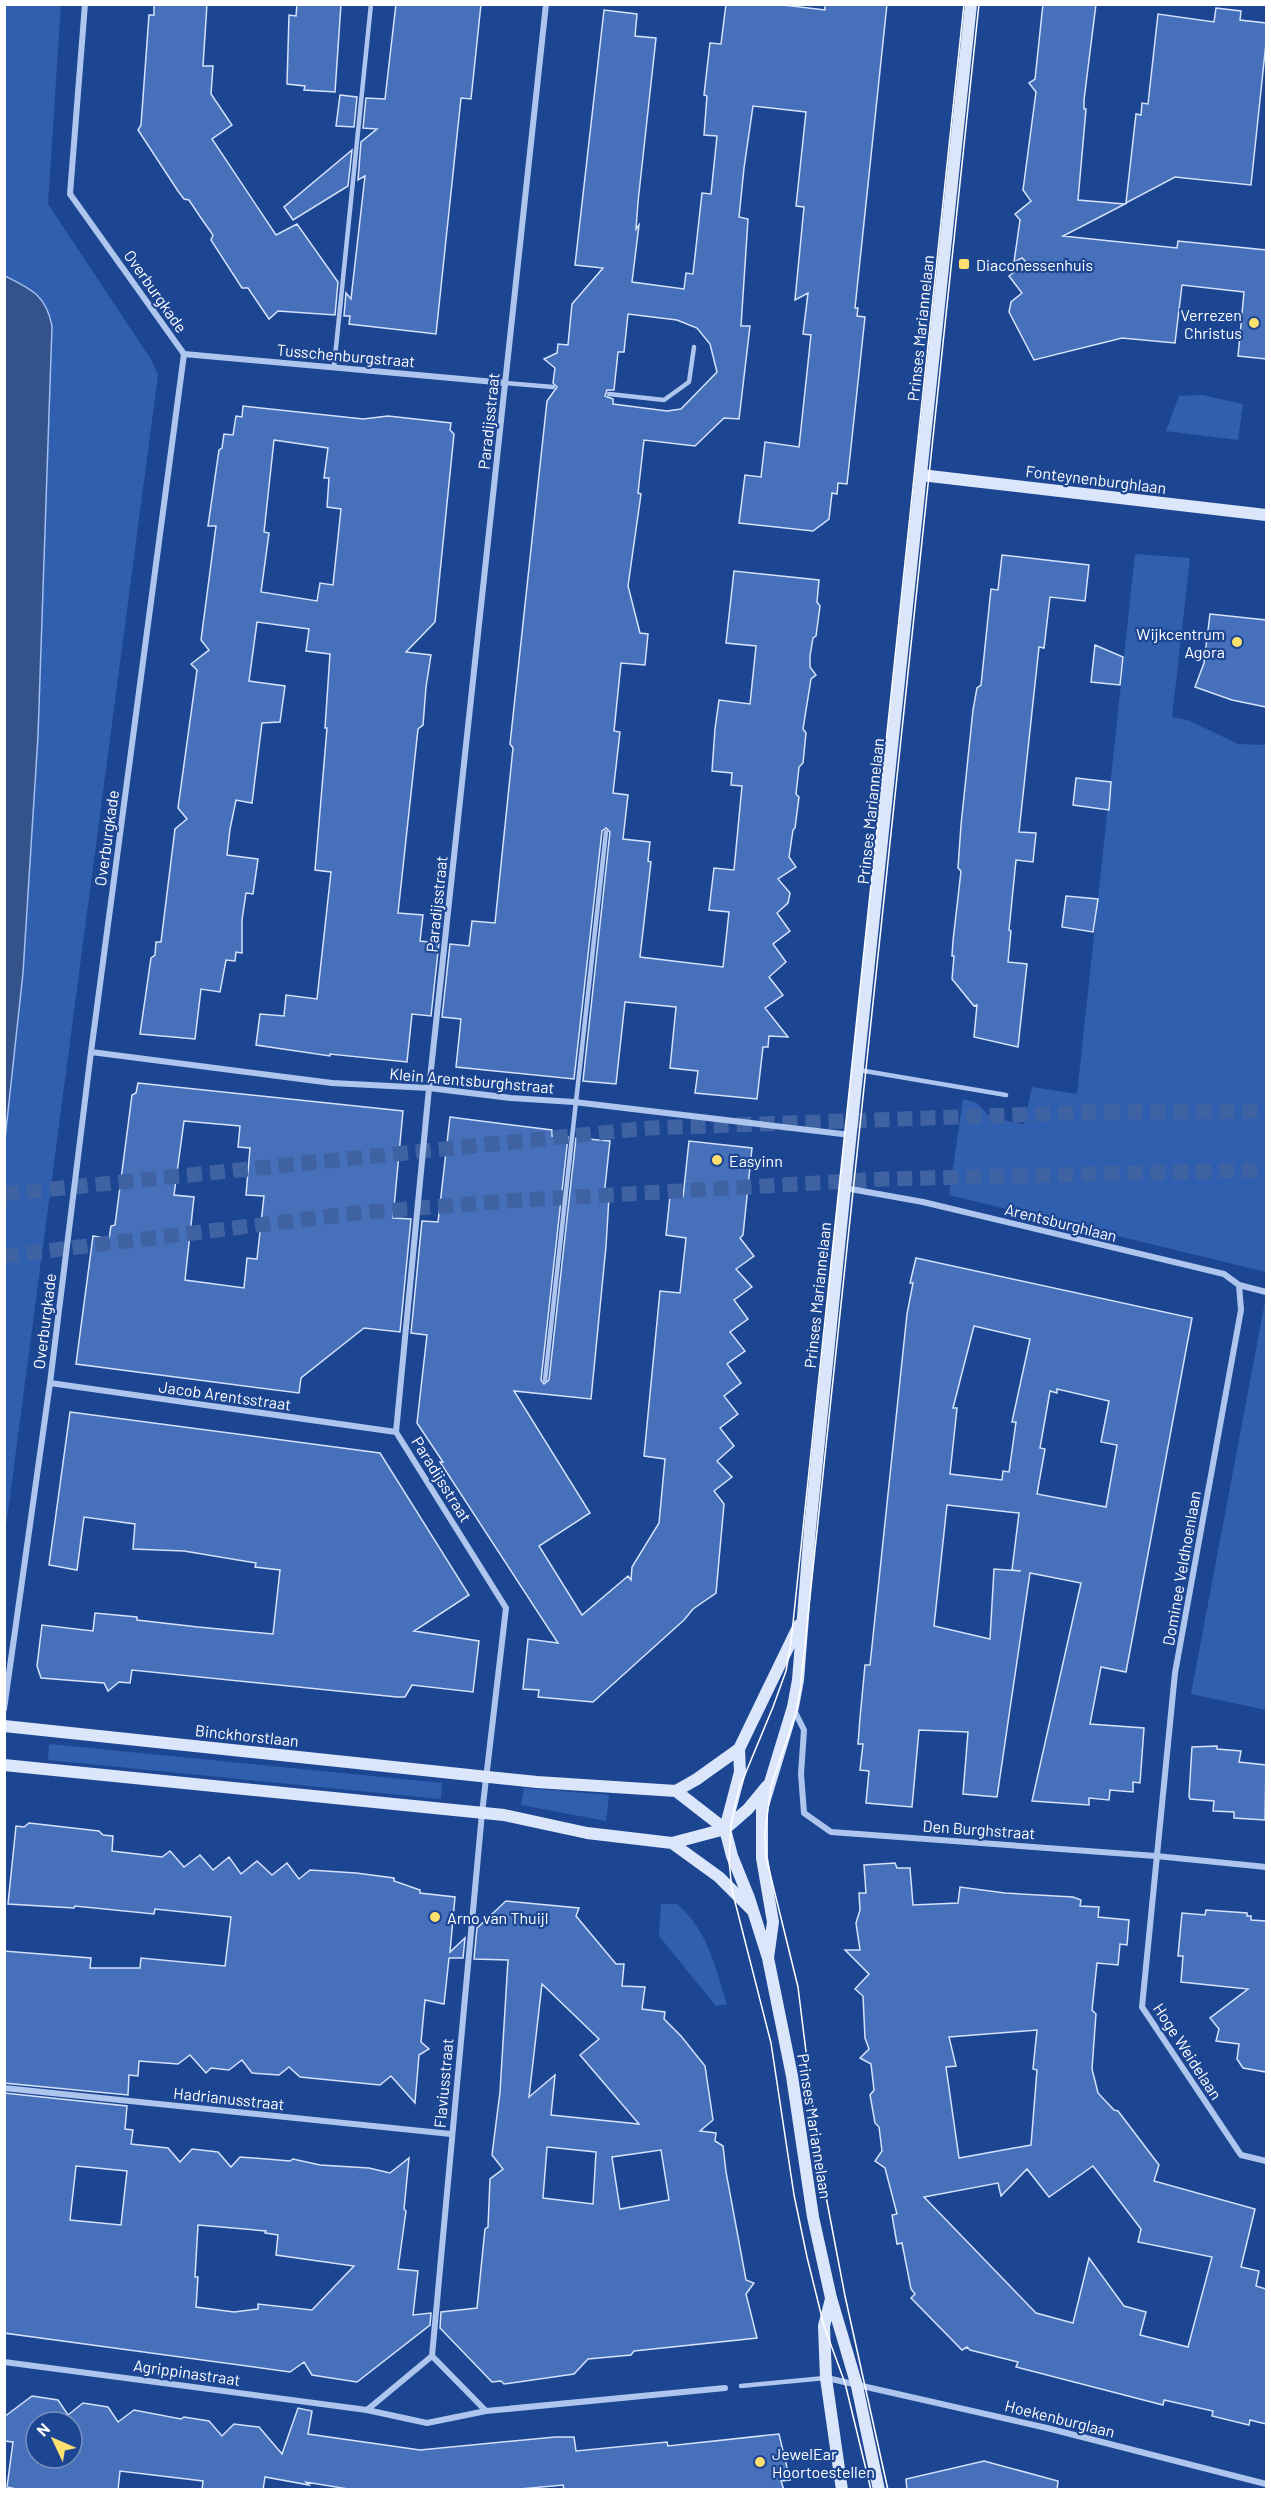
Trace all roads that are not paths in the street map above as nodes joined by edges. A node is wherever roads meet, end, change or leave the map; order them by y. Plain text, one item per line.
1 (85, 4) edge
2 (372, 4) edge
3 (546, 4) edge
4 (971, 4) edge
5 (694, 347) dead end
6 (184, 354) junction
7 (334, 367) junction
8 (506, 383) junction
9 (553, 387) dead end
10 (609, 394) dead end
11 (921, 475) junction
12 (1266, 515) edge
13 (606, 832) dead end
14 (91, 1052) junction
15 (859, 1070) junction
16 (429, 1088) junction
17 (1006, 1095) dead end
18 (574, 1102) junction
19 (851, 1136) junction
20 (845, 1188) junction
21 (1239, 1285) junction
22 (1266, 1292) edge
23 (545, 1380) dead end
24 (50, 1383) junction
25 (396, 1432) junction
26 (801, 1622) junction
27 (793, 1707) junction
28 (4, 1709) edge
29 (4, 1726) edge
30 (739, 1749) junction
31 (4, 1765) edge
32 (487, 1777) junction
33 (768, 1785) junction
34 (676, 1791) junction
35 (482, 1813) junction
36 (725, 1829) junction
37 (672, 1843) junction
38 (1156, 1856) junction
39 (1266, 1867) edge
40 (753, 1911) junction
41 (768, 1958) junction
42 (4, 2088) edge
43 (451, 2134) junction
44 (1266, 2161) edge
45 (831, 2298) junction
46 (432, 2356) junction
47 (4, 2361) edge
48 (826, 2378) junction
49 (851, 2385) junction
50 (741, 2386) dead end
51 (725, 2388) dead end
52 (367, 2410) junction
53 (486, 2411) junction
54 (1266, 2484) edge
55 (842, 2490) edge
56 (879, 2490) edge

1 - 6 street, Overburgkade
2 - 7 lane
3 - 8 street, Paradijsstraat
4 - 11 street, Prinses Mariannelaan
5 - 10 lane
6 - 7 street, Tusschenburgstraat
6 - 14 street, Overburgkade
7 - 8 street, Tusschenburgstraat
8 - 9 lane
8 - 16 street, Paradijsstraat
11 - 12 street, Fonteynenburghlaan
11 - 15 street, Prinses Mariannelaan
13 - 18 lane
14 - 16 street, Klein Arentsburghstraat
14 - 24 street, Overburgkade
15 - 17 lane
15 - 19 street, Prinses Mariannelaan
16 - 18 street, Klein Arentsburghstraat
16 - 25 street, Paradijsstraat
18 - 19 street, Klein Arentsburghstraat
18 - 23 lane
19 - 20 street, Prinses Mariannelaan
20 - 21 street, Arentsburghlaan
20 - 26 street, Prinses Mariannelaan
21 - 22 street, Arentsburghlaan
21 - 38 street, Dominee Veldhoenlaan
24 - 25 street, Jacob Arentsstraat
24 - 28 street, Overburgkade
25 - 32 street, Paradijsstraat
26 - 27 street, Prinses Mariannelaan
26 - 30 street, Prinses Mariannelaan
27 - 33 street, Prinses Mariannelaan
27 - 38 street, Den Burghstraat
29 - 32 street, Binckhorstlaan
30 - 34 street
30 - 36 street, Prinses Mariannelaan
31 - 35 street
32 - 34 street, Binckhorstlaan
32 - 35 street
33 - 36 street
33 - 41 street, Prinses Mariannelaan
34 - 36 street
35 - 37 street
35 - 43 street, Flaviusstraat
36 - 37 street
36 - 40 street, Prinses Mariannelaan
37 - 40 street
38 - 39 street, Den Burghstraat
38 - 44 street, Hoge Weidelaan
40 - 41 street, Prinses Mariannelaan
41 - 45 street, Prinses Mariannelaan
42 - 43 street, Hadrianusstraat
43 - 46 street, Flaviusstraat
45 - 48 street, Prinses Mariannelaan
45 - 49 street, Prinses Mariannelaan
46 - 52 street
46 - 53 street
47 - 52 street, Agrippinastraat
48 - 49 street
48 - 50 lane
48 - 55 street, Prinses Mariannelaan
49 - 54 street, Hoekenburglaan
49 - 56 street, Prinses Mariannelaan
51 - 53 street, Agrippinastraat
52 - 53 street, Agrippinastraat

